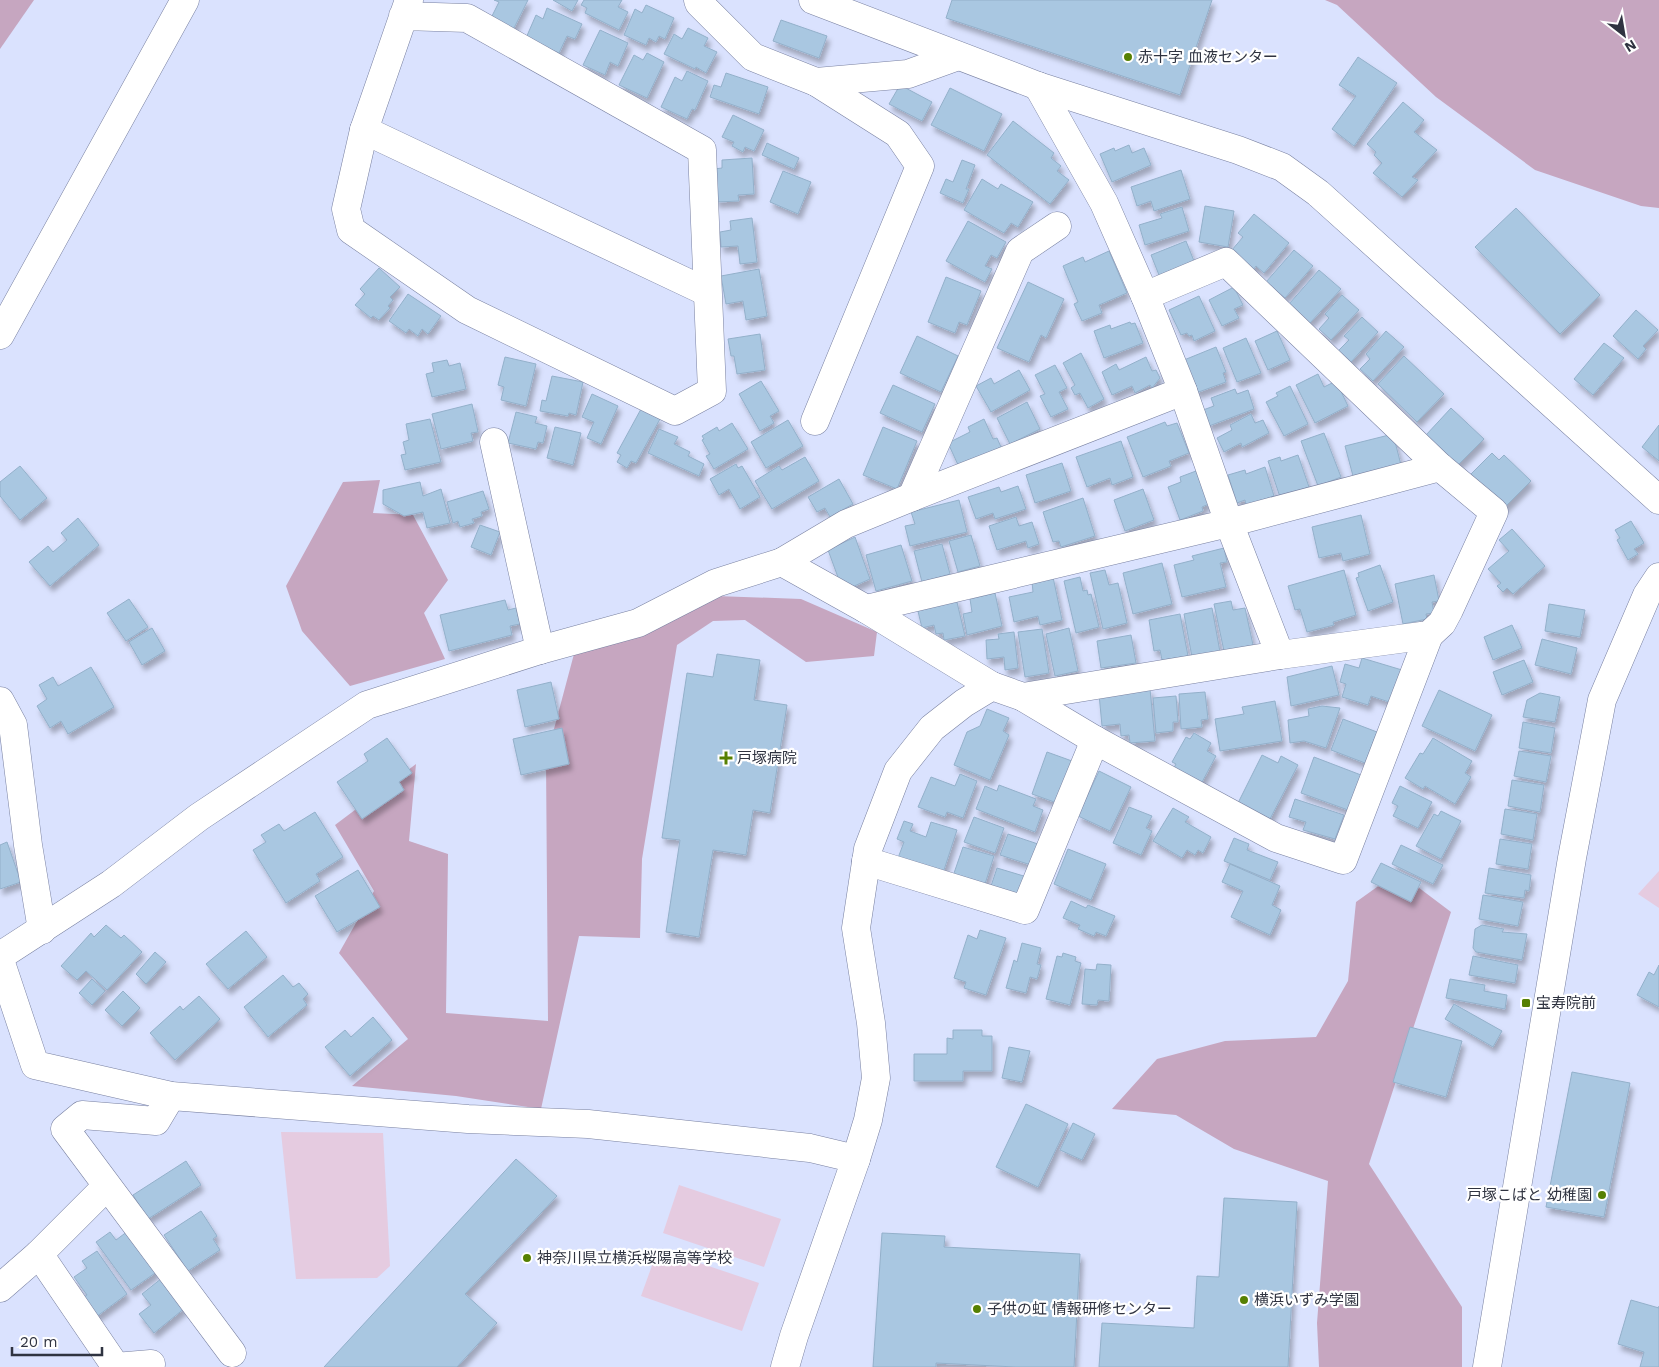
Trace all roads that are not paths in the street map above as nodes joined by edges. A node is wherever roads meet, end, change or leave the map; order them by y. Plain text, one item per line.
1 (185, 0) edge
2 (698, 0) edge
3 (813, 0) edge
4 (406, 8) edge
5 (958, 56) junction
6 (816, 82) junction
7 (1038, 86) junction
8 (364, 130) junction
9 (1057, 226) dead end
10 (707, 292) junction
11 (1145, 296) junction
12 (0, 335) edge
13 (1183, 391) junction
14 (814, 421) dead end
15 (494, 442) dead end
16 (1440, 466) junction
17 (912, 497) junction
18 (1659, 500) edge
19 (1230, 523) junction
20 (782, 562) junction
21 (1659, 577) edge
22 (866, 609) junction
23 (1429, 635) junction
24 (540, 650) junction
25 (1280, 655) junction
26 (992, 686) junction
27 (1023, 697) junction
28 (0, 701) edge
29 (1095, 740) junction
30 (866, 861) junction
31 (42, 930) junction
32 (0, 958) edge
33 (171, 1096) junction
34 (856, 1159) junction
35 (106, 1187) junction
36 (39, 1254) junction
37 (0, 1288) edge
38 (232, 1354) dead end
39 (151, 1364) dead end
40 (115, 1367) edge
41 (785, 1367) edge
42 (1487, 1367) edge

1 - 12 street
2 - 6 street
3 - 5 street
4 - 8 street
4 - 10 street
5 - 6 street
5 - 7 street
6 - 14 street
7 - 11 street
7 - 18 street
8 - 10 street
8 - 10 street
9 - 17 street
11 - 13 street
11 - 16 street
13 - 17 street
13 - 19 street
15 - 24 street
16 - 19 street
16 - 23 street
17 - 20 street
19 - 22 street
19 - 25 street
20 - 22 street
20 - 24 street
21 - 42 street
22 - 26 street
23 - 25 street
23 - 29 street
24 - 31 street
25 - 27 street
26 - 27 street
26 - 30 street
27 - 29 street
28 - 31 street
29 - 30 street
30 - 34 street
31 - 32 street
32 - 33 street
33 - 34 street
33 - 35 street
34 - 41 street
35 - 36 street
35 - 38 street
36 - 37 street
36 - 40 street
39 - 40 street

